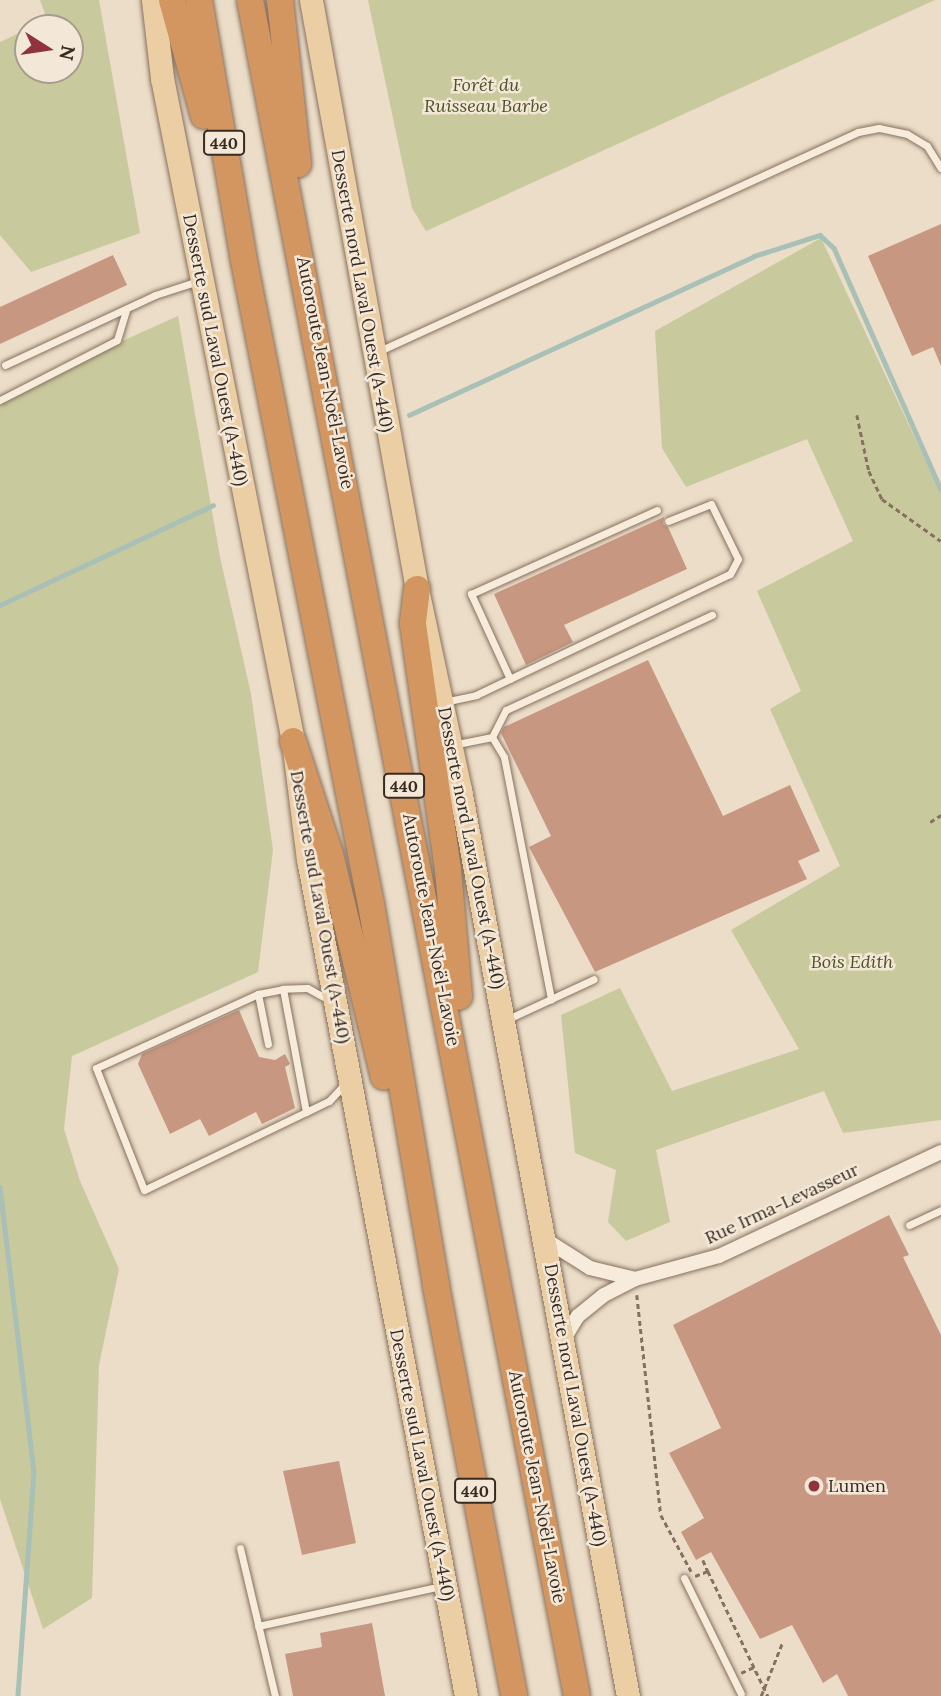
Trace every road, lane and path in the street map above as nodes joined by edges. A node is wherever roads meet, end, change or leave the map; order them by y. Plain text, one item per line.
1 (139, 0) edge
2 (153, 0) edge
3 (172, 0) edge
4 (199, 0) edge
5 (250, 0) edge
6 (280, 0) edge
7 (311, 0) edge
8 (162, 78) junction
9 (941, 168) edge
10 (243, 256) junction
11 (202, 280) junction
12 (310, 294) junction
13 (126, 310) junction
14 (373, 353) junction
15 (5, 365) dead end
16 (0, 400) edge
17 (857, 415) dead end
18 (657, 510) dead end
19 (668, 521) dead end
20 (941, 541) edge
21 (417, 589) junction
22 (712, 615) dead end
23 (510, 679) junction
24 (443, 702) junction
25 (492, 737) junction
26 (293, 741) junction
27 (452, 745) junction
28 (941, 816) edge
29 (930, 822) dead end
30 (594, 979) dead end
31 (283, 989) junction
32 (258, 994) junction
33 (551, 999) junction
34 (335, 1005) junction
35 (504, 1020) junction
36 (268, 1044) dead end
37 (349, 1077) junction
38 (306, 1112) junction
39 (471, 1138) junction
40 (941, 1152) edge
41 (941, 1210) edge
42 (909, 1225) dead end
43 (546, 1240) junction
44 (635, 1279) junction
45 (436, 1286) junction
46 (637, 1295) dead end
47 (564, 1339) junction
48 (240, 1548) dead end
49 (703, 1560) dead end
50 (708, 1571) junction
51 (684, 1578) dead end
52 (445, 1586) junction
53 (258, 1626) junction
54 (783, 1641) dead end
55 (754, 1667) junction
56 (732, 1678) junction
57 (764, 1689) junction
58 (740, 1695) edge
59 (275, 1696) edge
60 (466, 1696) edge
61 (514, 1696) edge
62 (577, 1696) edge
63 (628, 1696) edge
64 (761, 1696) edge
65 (768, 1696) edge

1 - 8 main road
2 - 8 main road
3 - 10 highway
4 - 10 highway, 440
5 - 12 highway, Autoroute Jean-Noël-Lavoie / 440
6 - 12 highway
7 - 14 main road, Desserte nord Laval Ouest (A-440)
8 - 11 main road, Desserte sud Laval Ouest (A-440)
9 - 14 lane
10 - 45 highway, 440
11 - 13 lane
11 - 26 main road, Desserte sud Laval Ouest (A-440)
12 - 39 highway, Autoroute Jean-Noël-Lavoie / 440
13 - 15 lane
13 - 16 lane
14 - 21 main road, Desserte nord Laval Ouest (A-440)
17 - 20 path
18 - 23 lane
19 - 23 lane
21 - 24 main road, Desserte nord Laval Ouest (A-440)
21 - 39 highway
22 - 25 lane
23 - 24 lane
24 - 27 main road, Desserte nord Laval Ouest (A-440)
25 - 27 lane
25 - 33 lane
26 - 34 main road, Desserte sud Laval Ouest (A-440)
26 - 45 highway
27 - 35 main road, Desserte nord Laval Ouest (A-440)
28 - 29 path
30 - 33 lane
31 - 32 lane
31 - 34 lane
31 - 38 lane
32 - 36 lane
32 - 38 lane
33 - 35 lane
34 - 37 main road, Desserte sud Laval Ouest (A-440)
35 - 43 main road, Desserte nord Laval Ouest (A-440)
37 - 38 lane
37 - 52 main road, Desserte sud Laval Ouest (A-440)
39 - 62 highway, Autoroute Jean-Noël-Lavoie / 440
40 - 44 street, Rue Irma-Levasseur
41 - 42 lane
43 - 44 street, Rue Irma-Levasseur
43 - 47 main road, Desserte nord Laval Ouest (A-440)
44 - 47 street, Rue Irma-Levasseur
45 - 61 highway, 440
46 - 50 path
47 - 63 main road, Desserte nord Laval Ouest (A-440)
48 - 53 lane
49 - 50 path
50 - 55 path
51 - 56 lane
52 - 53 lane
52 - 60 main road, Desserte sud Laval Ouest (A-440)
53 - 59 lane
54 - 57 path
55 - 56 path
55 - 57 path
56 - 58 lane
57 - 64 path
57 - 65 path

